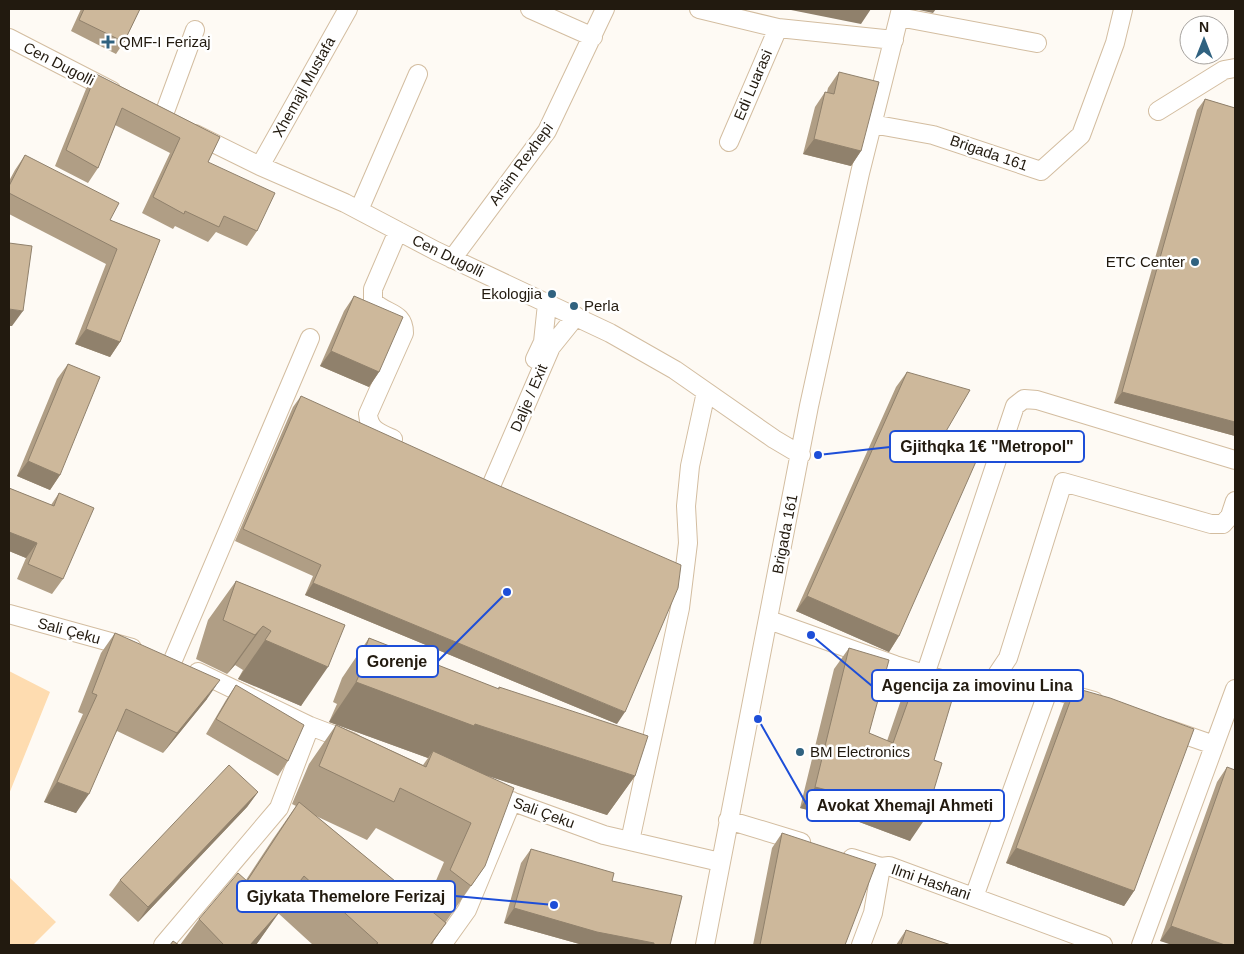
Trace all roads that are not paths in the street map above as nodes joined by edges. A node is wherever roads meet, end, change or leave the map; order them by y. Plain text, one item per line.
1 (348, 9) edge
2 (530, 9) edge
3 (605, 9) edge
4 (699, 9) edge
5 (1124, 10) dead end
6 (900, 13) edge
7 (778, 28) junction
8 (195, 30) dead end
9 (593, 36) junction
10 (9, 38) edge
11 (894, 40) junction
12 (1037, 43) dead end
13 (1235, 68) edge
14 (418, 74) dead end
15 (128, 100) edge
16 (146, 108) edge
17 (1158, 111) dead end
18 (163, 117) junction
19 (872, 124) junction
20 (729, 142) dead end
21 (260, 166) junction
22 (358, 210) junction
23 (398, 231) junction
24 (452, 259) junction
25 (547, 304) junction
26 (576, 316) junction
27 (310, 338) dead end
28 (706, 392) junction
29 (410, 447) edge
30 (801, 455) junction
31 (1235, 460) edge
32 (481, 481) junction
33 (509, 494) edge
34 (1235, 501) edge
35 (668, 563) edge
36 (685, 570) junction
37 (9, 614) edge
38 (769, 620) junction
39 (173, 660) junction
40 (925, 675) junction
41 (1235, 688) edge
42 (1106, 706) edge
43 (1151, 722) edge
44 (310, 726) junction
45 (1214, 745) junction
46 (365, 747) edge
47 (466, 784) edge
48 (512, 802) junction
49 (279, 808) junction
50 (294, 820) edge
51 (728, 820) junction
52 (630, 841) junction
53 (818, 848) edge
54 (836, 853) edge
55 (720, 862) junction
56 (881, 867) junction
57 (974, 897) junction
58 (408, 910) edge
59 (444, 943) edge
60 (163, 945) edge
61 (705, 945) edge
62 (861, 945) edge
63 (1102, 945) edge
64 (1141, 945) edge

1 - 21 street, Xhemajl Mustafa
2 - 9 street
3 - 9 street, Arsim Rexhepi
4 - 7 street
5 - 19 street, Brigada 161
6 - 11 street, Brigada 161
6 - 12 street
7 - 11 street
7 - 20 street, Edi Luarasi
8 - 18 street
9 - 24 street, Arsim Rexhepi
10 - 15 street, Cen Dugolli
11 - 19 street, Brigada 161
13 - 17 street
14 - 22 street
16 - 18 street, Cen Dugolli
18 - 21 street, Cen Dugolli
19 - 30 street, Brigada 161
21 - 22 street, Cen Dugolli
22 - 23 street, Cen Dugolli
23 - 24 street, Cen Dugolli
23 - 29 street
24 - 25 street, Cen Dugolli
25 - 26 street, Cen Dugolli
25 - 32 street
26 - 28 street, Cen Dugolli
26 - 32 street, Dalje / Exit
27 - 39 street
28 - 30 street, Cen Dugolli
28 - 36 street
30 - 38 street, Brigada 161
31 - 40 street
32 - 33 street
34 - 40 street
35 - 36 street
36 - 52 street
37 - 39 street, Sali Çeku
38 - 40 street
38 - 51 street, Brigada 161
39 - 44 street, Sali Çeku
41 - 45 street
42 - 57 street
43 - 45 street
44 - 46 street, Sali Çeku
44 - 49 street
45 - 64 street
47 - 48 street, Sali Çeku
48 - 52 street, Sali Çeku
48 - 59 street
49 - 50 street
49 - 60 street
51 - 53 street
51 - 55 street, Brigada 161
52 - 55 street, Sali Çeku
54 - 56 street, Ilmi Hashani
55 - 61 street, Brigada 161
56 - 57 street, Ilmi Hashani
56 - 62 street
57 - 63 street, Ilmi Hashani
58 - 59 street

